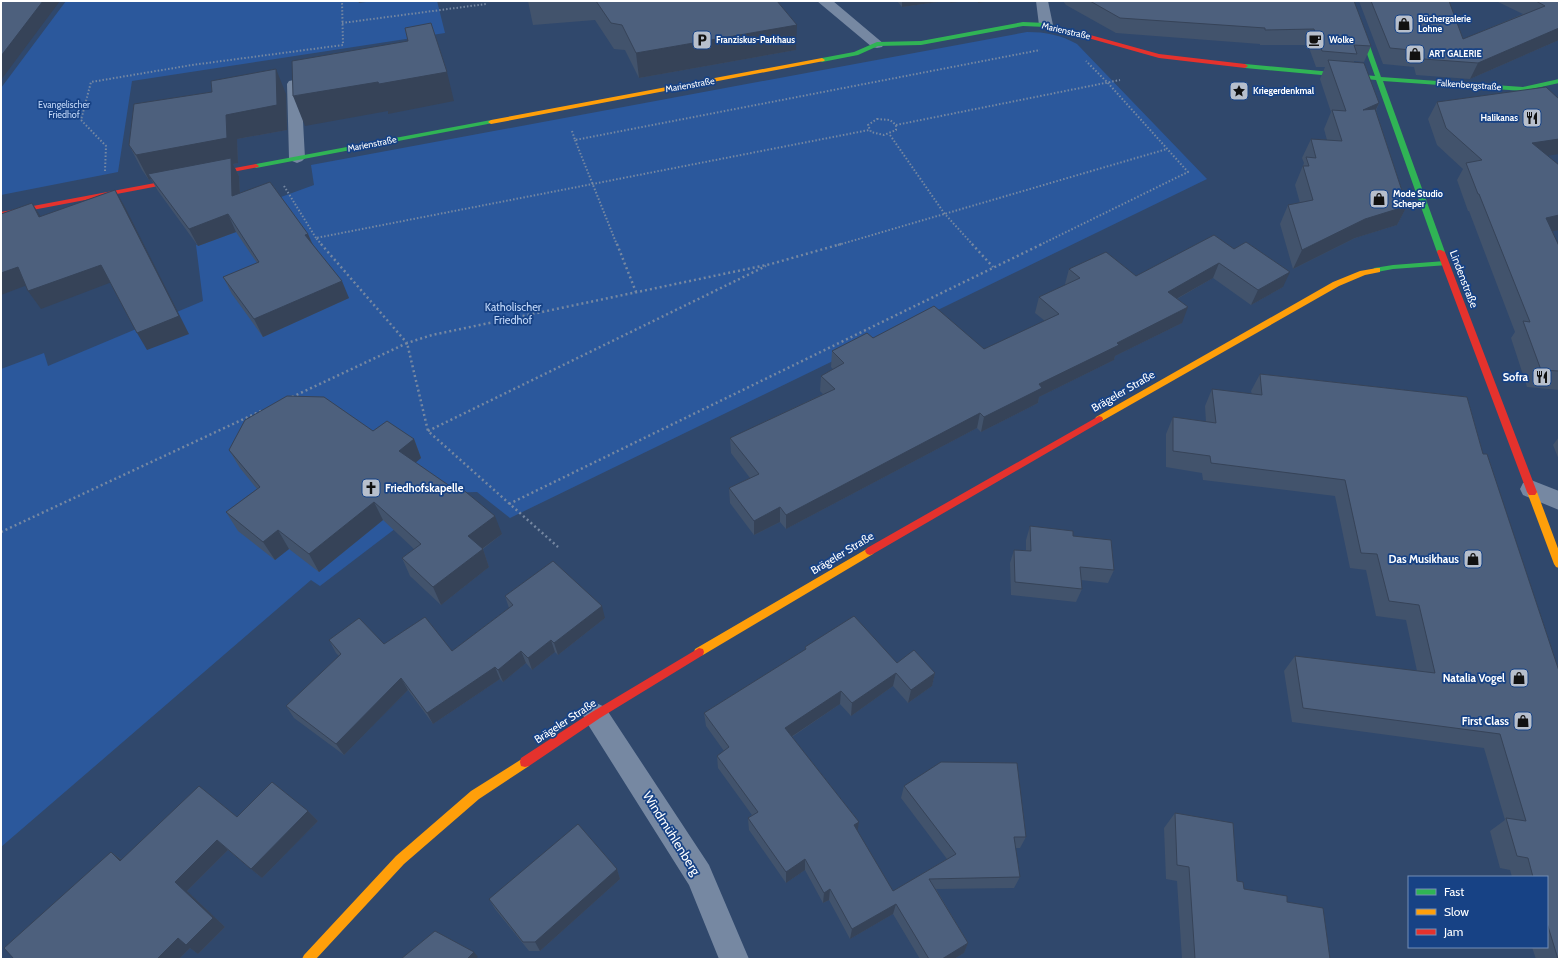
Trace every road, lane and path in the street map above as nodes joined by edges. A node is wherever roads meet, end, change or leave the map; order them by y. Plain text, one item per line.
1 (342, 1) edge
2 (824, 1) edge
3 (1042, 1) edge
4 (1351, 1) edge
5 (486, 4) dead end
6 (342, 23) junction
7 (1046, 25) junction
8 (877, 44) junction
9 (1045, 49) dead end
10 (1085, 60) dead end
11 (1379, 79) junction
12 (1120, 80) dead end
13 (1559, 81) edge
14 (1107, 82) junction
15 (294, 84) edge
16 (896, 125) junction
17 (570, 126) dead end
18 (869, 130) junction
19 (890, 134) junction
20 (576, 140) junction
21 (1168, 149) junction
22 (297, 158) junction
23 (270, 163) junction
24 (593, 184) junction
25 (118, 191) junction
26 (944, 213) junction
27 (1, 214) edge
28 (316, 238) junction
29 (1445, 263) junction
30 (770, 264) junction
31 (993, 267) junction
32 (636, 292) junction
33 (407, 344) junction
34 (291, 397) edge
35 (269, 407) edge
36 (428, 431) junction
37 (1531, 489) junction
38 (1559, 501) edge
39 (509, 504) junction
40 (1, 532) edge
41 (558, 547) dead end
42 (1559, 564) edge
43 (596, 714) junction
44 (308, 959) edge
45 (734, 959) edge

1 - 6 path
2 - 8 street
3 - 7 lane
4 - 11 street, Lindenstraße
5 - 6 path
6 - 25 path
7 - 8 street, Marienstraße
7 - 11 street, Marienstraße
8 - 22 street, Marienstraße
9 - 20 path
10 - 14 path
11 - 13 street, Falkenbergstraße
11 - 29 street, Lindenstraße
12 - 14 path
14 - 16 path
14 - 21 path
15 - 22 lane
16 - 18 path
16 - 19 path
17 - 20 path
18 - 19 path
18 - 24 path
19 - 26 path
20 - 24 path
21 - 26 path
21 - 31 path
22 - 23 street, Marienstraße
23 - 25 street, Marienstraße
23 - 28 path
24 - 28 path
24 - 32 path
25 - 27 street, Marienstraße
26 - 30 path
26 - 31 path
28 - 33 path
29 - 37 street, Lindenstraße
29 - 43 street, Brägeler Straße
30 - 32 path
30 - 36 path
31 - 39 path
32 - 33 path
33 - 34 path
33 - 36 path
35 - 40 path
36 - 39 path
37 - 38 street
37 - 42 street, Lindenstraße
39 - 41 path
43 - 44 street, Brägeler Straße
43 - 45 street, Windmühlenberg

